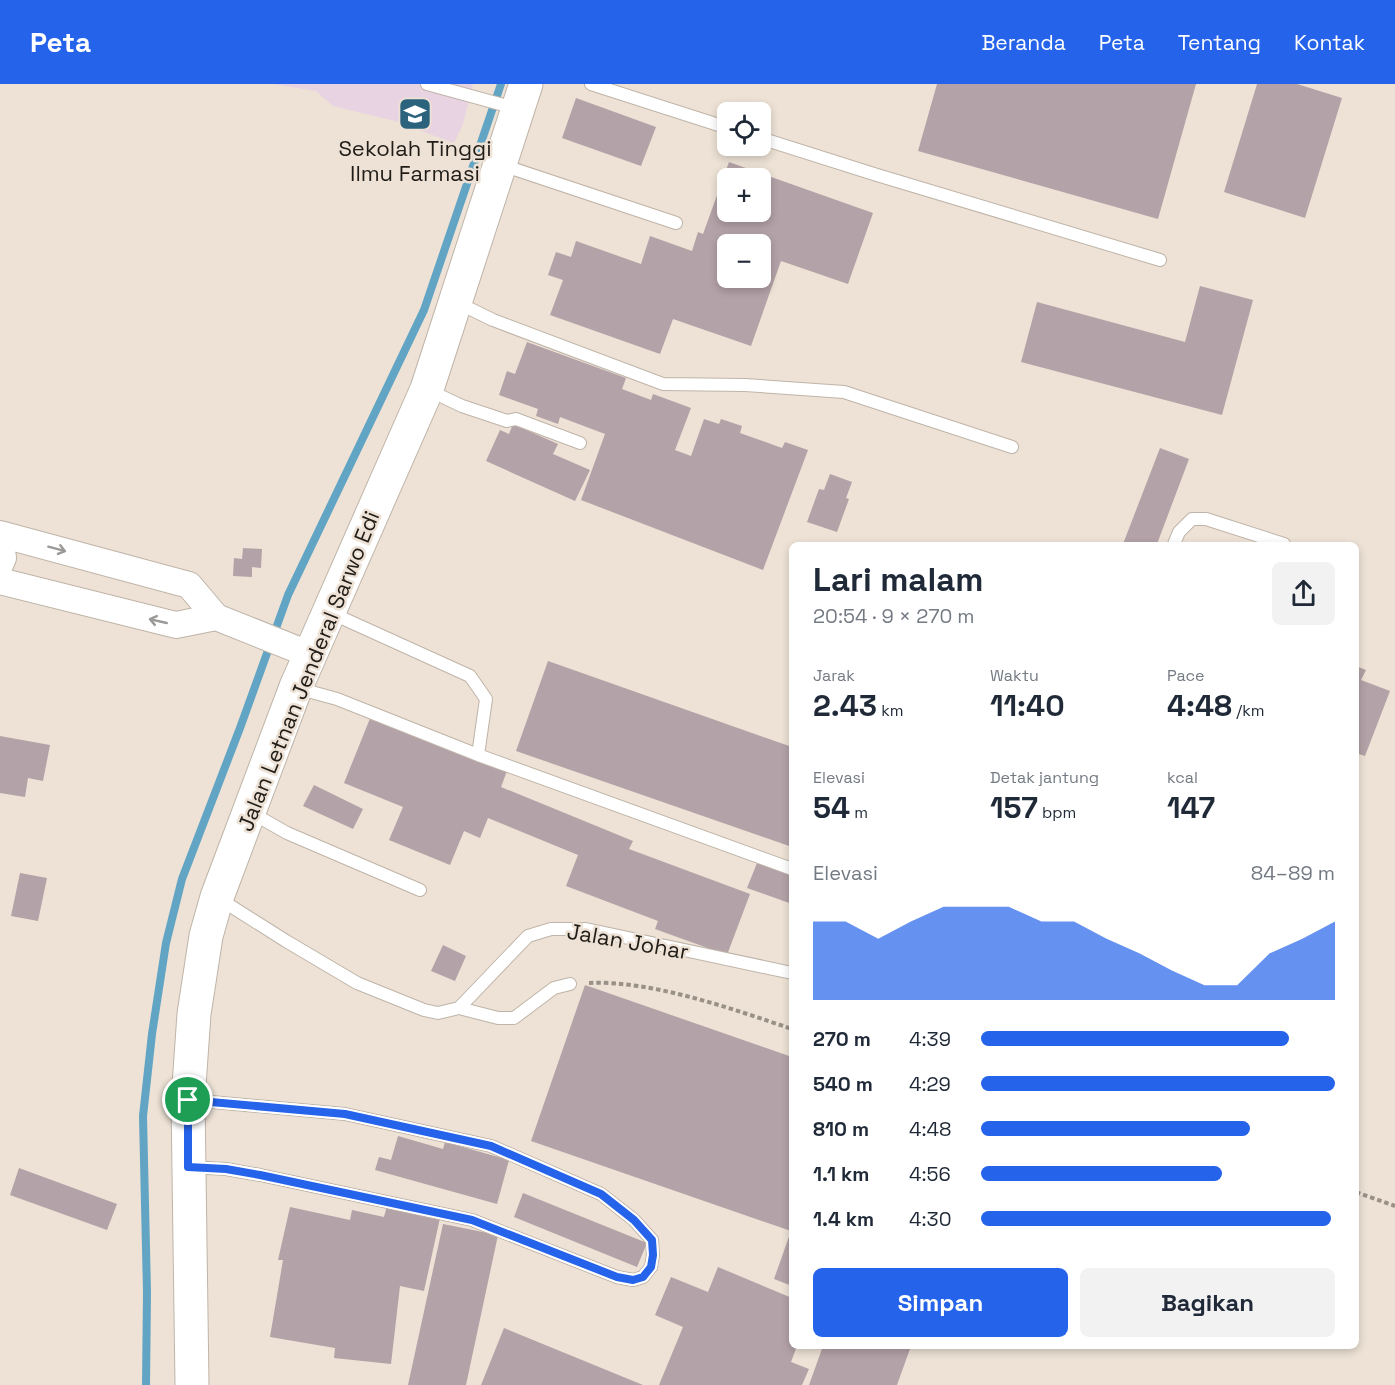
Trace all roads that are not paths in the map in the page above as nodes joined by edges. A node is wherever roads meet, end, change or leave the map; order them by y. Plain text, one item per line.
1 (428, 84) edge
2 (591, 84) edge
3 (515, 99) edge
4 (717, 124) edge
5 (771, 142) edge
6 (501, 164) junction
7 (676, 223) dead end
8 (1160, 260) dead end
9 (455, 302) junction
10 (427, 389) junction
11 (580, 443) dead end
12 (1012, 447) dead end
13 (0, 535) edge
14 (1175, 542) edge
15 (1278, 542) edge
16 (0, 565) edge
17 (0, 581) edge
18 (330, 613) junction
19 (216, 617) junction
20 (302, 651) junction
21 (296, 687) junction
22 (478, 755) junction
23 (249, 812) junction
24 (789, 868) edge
25 (420, 890) dead end
26 (216, 897) junction
27 (789, 972) edge
28 (570, 984) road end
29 (459, 1008) junction
30 (188, 1100) junction
31 (188, 1167) junction
32 (192, 1385) edge

1 - 3 lane
2 - 4 lane
3 - 6 main road, Jalan Letnan Jenderal Sarwo Edi
5 - 8 lane
6 - 7 lane
6 - 9 main road, Jalan Letnan Jenderal Sarwo Edi
9 - 10 main road, Jalan Letnan Jenderal Sarwo Edi
9 - 12 lane
10 - 11 lane
10 - 18 main road, Jalan Letnan Jenderal Sarwo Edi
13 - 16 street
13 -> 19 street
14 - 15 lane
19 -> 17 street
18 - 20 main road, Jalan Letnan Jenderal Sarwo Edi
18 - 22 lane
19 - 20 street
20 - 21 main road, Jalan Letnan Jenderal Sarwo Edi
21 - 22 lane
21 - 23 main road, Jalan Letnan Jenderal Sarwo Edi
22 - 24 lane
23 - 25 lane
23 - 26 main road, Jalan Letnan Jenderal Sarwo Edi
26 - 29 lane
26 - 30 main road, Jalan Letnan Jenderal Sarwo Edi
27 - 29 lane, Jalan Johar
28 - 29 lane
30 - 31 main road, Jalan Letnan Jenderal Sarwo Edi
30 - 31 lane
31 - 32 main road, Jalan Letnan Jenderal Sarwo Edi

